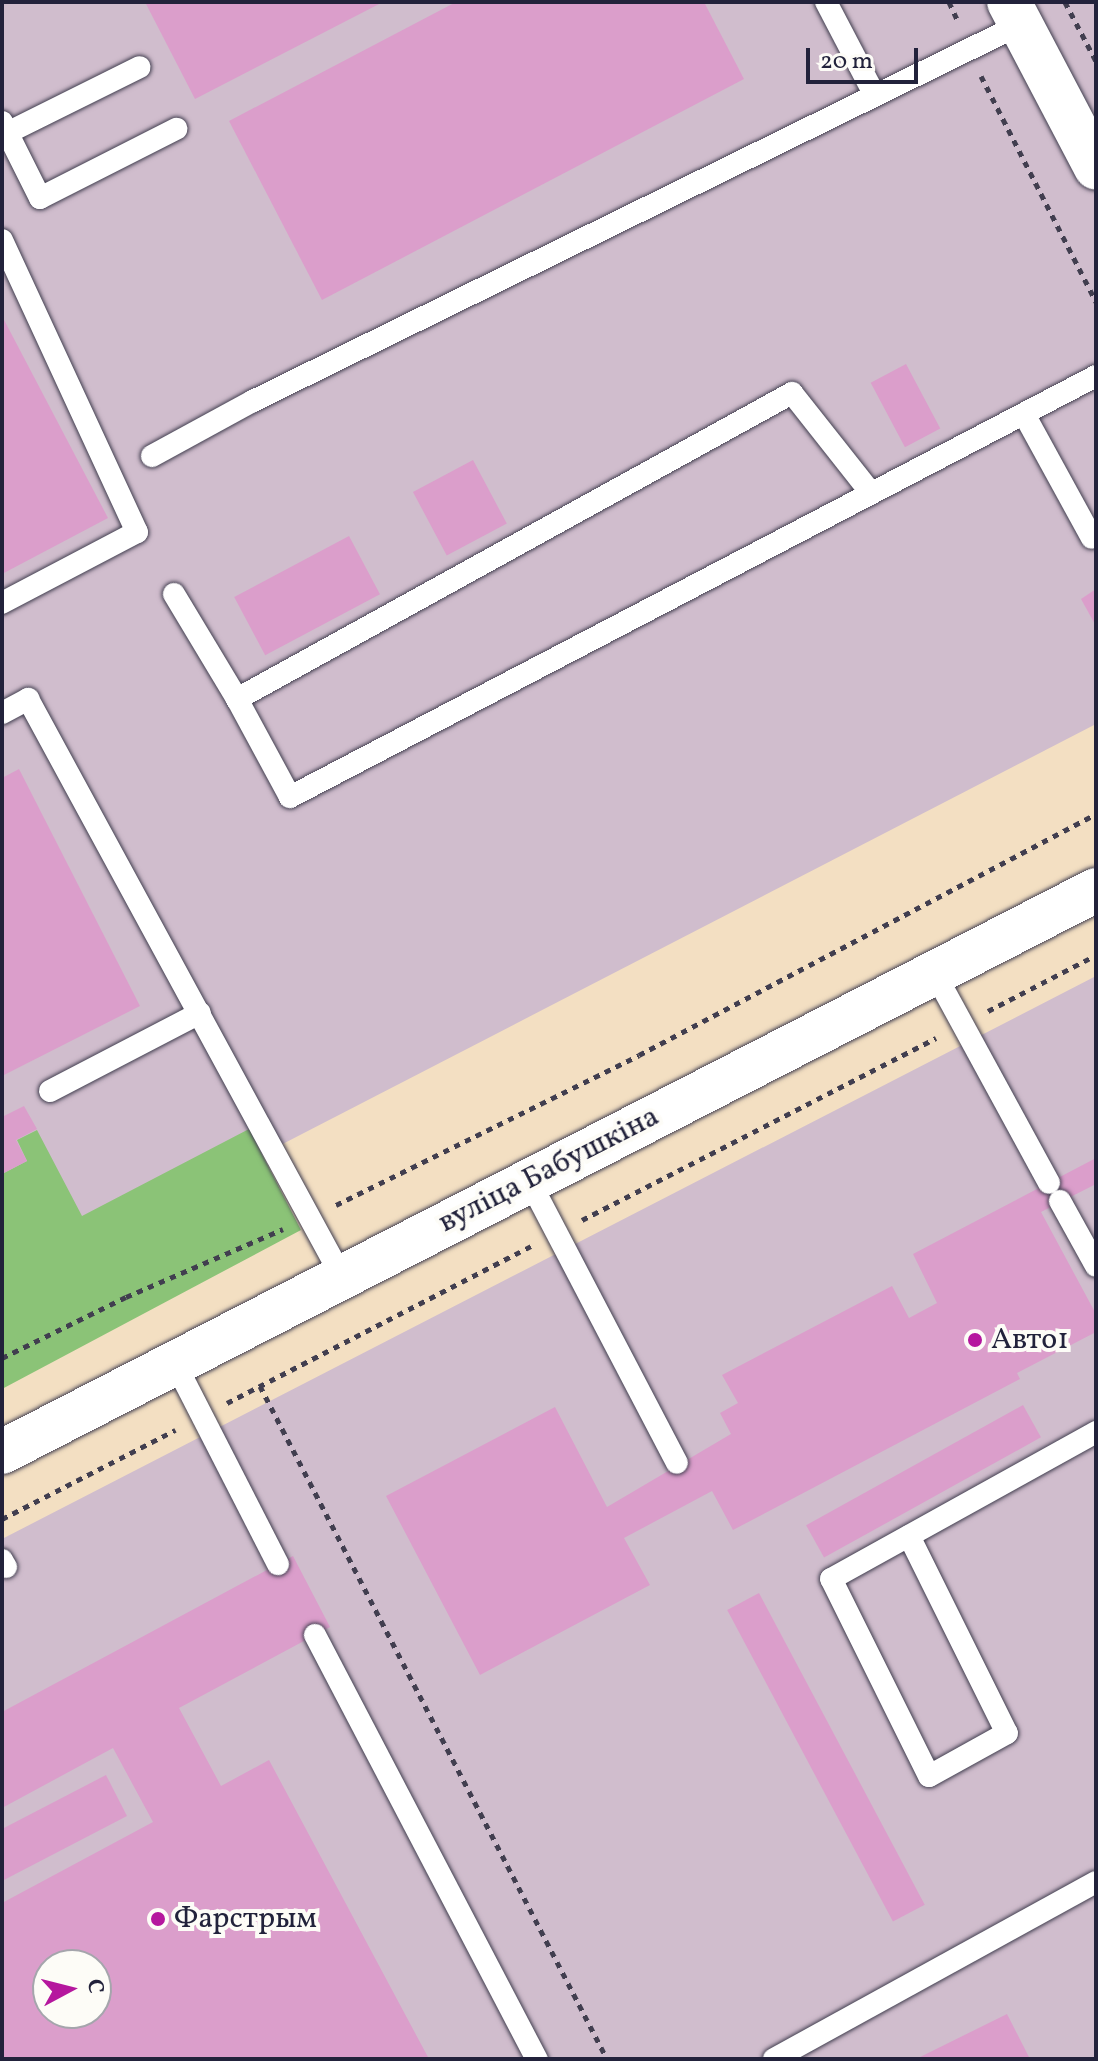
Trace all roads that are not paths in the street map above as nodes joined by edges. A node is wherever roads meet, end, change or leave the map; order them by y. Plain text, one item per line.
1 (826, 2) edge
2 (1015, 13) edge
3 (140, 67) dead end
4 (874, 94) junction
5 (5, 127) edge
6 (176, 129) dead end
7 (1096, 168) edge
8 (2, 240) edge
9 (1096, 376) edge
10 (1024, 414) junction
11 (152, 456) dead end
12 (871, 493) junction
13 (1092, 538) dead end
14 (174, 594) dead end
15 (2, 603) edge
16 (237, 699) junction
17 (2, 713) edge
18 (1096, 890) edge
19 (934, 972) junction
20 (200, 1013) junction
21 (50, 1091) dead end
22 (529, 1180) junction
23 (1096, 1266) edge
24 (342, 1277) junction
25 (175, 1363) junction
26 (1096, 1432) edge
27 (2, 1452) edge
28 (677, 1463) dead end
29 (909, 1536) junction
30 (278, 1564) dead end
31 (315, 1635) dead end
32 (1096, 1882) edge
33 (537, 2059) edge
34 (774, 2059) edge

1 - 4 lane
2 - 4 lane
2 - 7 street
3 - 5 lane
4 - 11 lane
5 - 6 lane
8 - 15 lane
9 - 10 lane
10 - 12 lane
10 - 13 lane
12 - 16 lane
12 - 16 lane
14 - 16 lane
17 - 20 lane
18 - 19 street, вуліца Бабушкіна
19 - 22 street, вуліца Бабушкіна
19 - 23 lane
20 - 21 lane
20 - 24 lane
22 - 24 street, вуліца Бабушкіна
22 - 28 lane
24 - 25 street, вуліца Бабушкіна
25 - 27 street, вуліца Бабушкіна
25 - 30 lane
26 - 29 lane
29 - 29 lane
31 - 33 lane
32 - 34 lane

